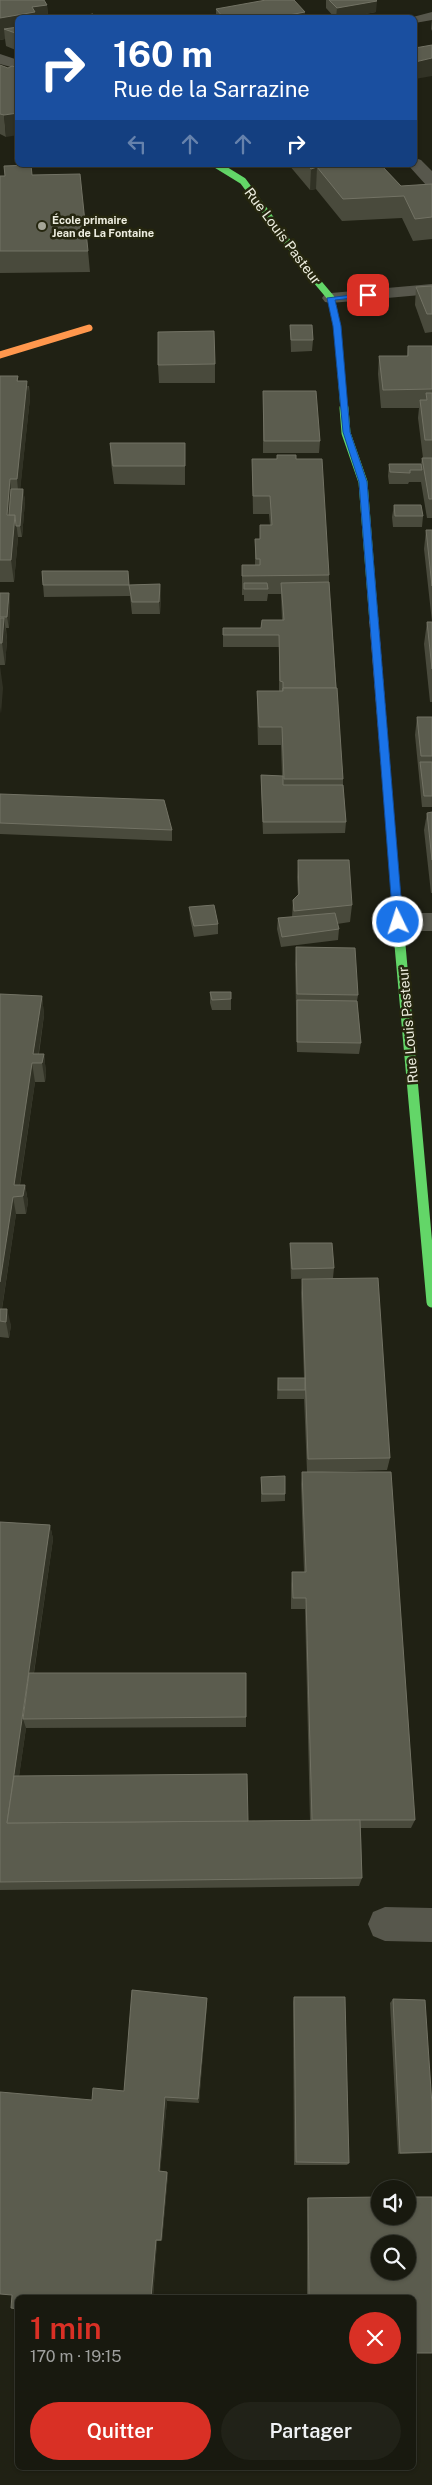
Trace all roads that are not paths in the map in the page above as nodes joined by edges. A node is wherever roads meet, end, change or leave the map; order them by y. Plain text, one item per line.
1 (432, 16) edge
2 (417, 19) edge
3 (0, 59) edge
4 (15, 64) edge
5 (417, 165) edge
6 (221, 167) edge
7 (432, 180) edge
8 (432, 290) edge
9 (330, 298) junction
10 (89, 328) dead end
11 (0, 355) edge
12 (398, 922) junction
13 (432, 922) edge
14 (432, 1302) edge
15 (385, 1924) dead end
16 (432, 1925) edge

1 - 2 street
3 - 4 street
5 - 7 street
6 - 9 street, Rue Louis Pasteur
8 - 9 street
9 - 12 street, Rue Louis Pasteur
10 - 11 street
12 - 13 street
12 - 14 street, Rue Louis Pasteur
15 - 16 street

